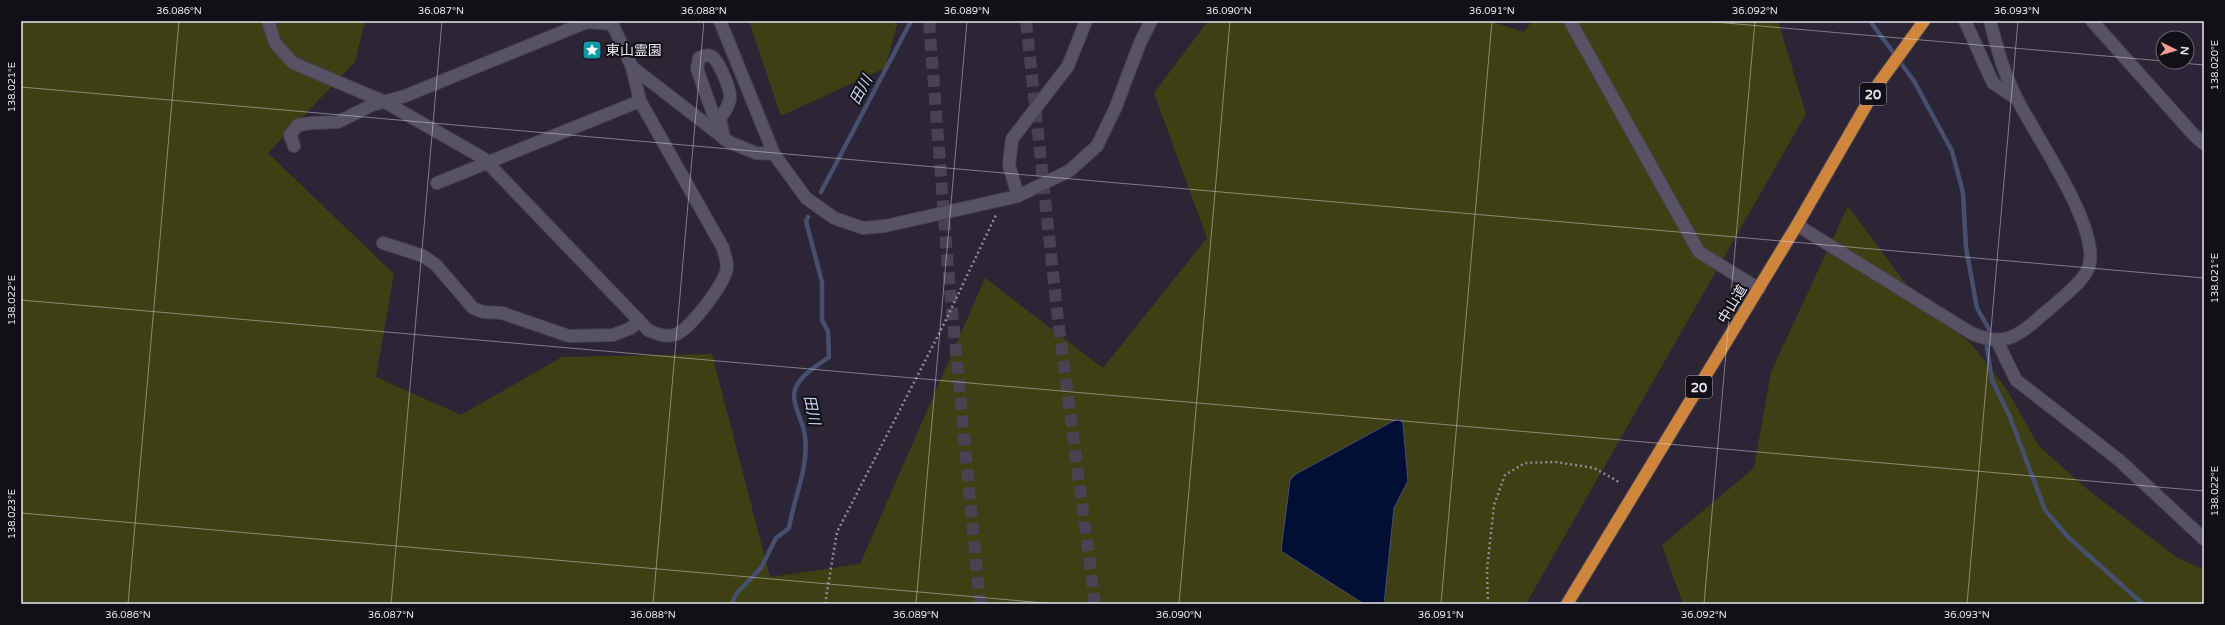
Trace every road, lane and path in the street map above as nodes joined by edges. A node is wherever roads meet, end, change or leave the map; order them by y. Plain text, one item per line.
1 (268, 21) edge
2 (720, 21) edge
3 (1086, 21) edge
4 (1151, 21) edge
5 (1570, 21) edge
6 (1924, 21) edge
7 (1965, 21) edge
8 (1990, 21) edge
9 (2092, 21) edge
10 (612, 23) edge
11 (632, 67) junction
12 (2017, 99) junction
13 (640, 101) junction
14 (385, 102) junction
15 (722, 138) junction
16 (2204, 144) edge
17 (294, 146) dead end
18 (774, 154) junction
19 (487, 163) junction
20 (436, 183) dead end
21 (1018, 196) junction
22 (1001, 211) dead end
23 (1797, 225) junction
24 (383, 243) dead end
25 (1758, 289) junction
26 (639, 320) junction
27 (1997, 341) junction
28 (1619, 482) dead end
29 (2204, 539) edge
30 (825, 604) edge
31 (1488, 604) edge
32 (1567, 604) edge

1 - 14 street
2 - 18 street
3 - 21 street
4 - 21 street
5 - 25 street
6 - 23 highway, 中山道 / 20
7 - 12 street
8 - 12 street
9 - 16 street
10 - 11 street
10 - 14 street
11 - 13 street
11 - 15 street
12 - 27 street
13 - 19 street
13 - 26 street
14 - 17 street
14 - 19 street
15 - 15 street
15 - 18 street
18 - 21 street
19 - 20 street
19 - 26 street
22 - 30 path
23 - 25 highway, 中山道 / 20
23 - 27 street
24 - 26 street
25 - 32 highway, 中山道 / 20
27 - 29 street
28 - 31 path

